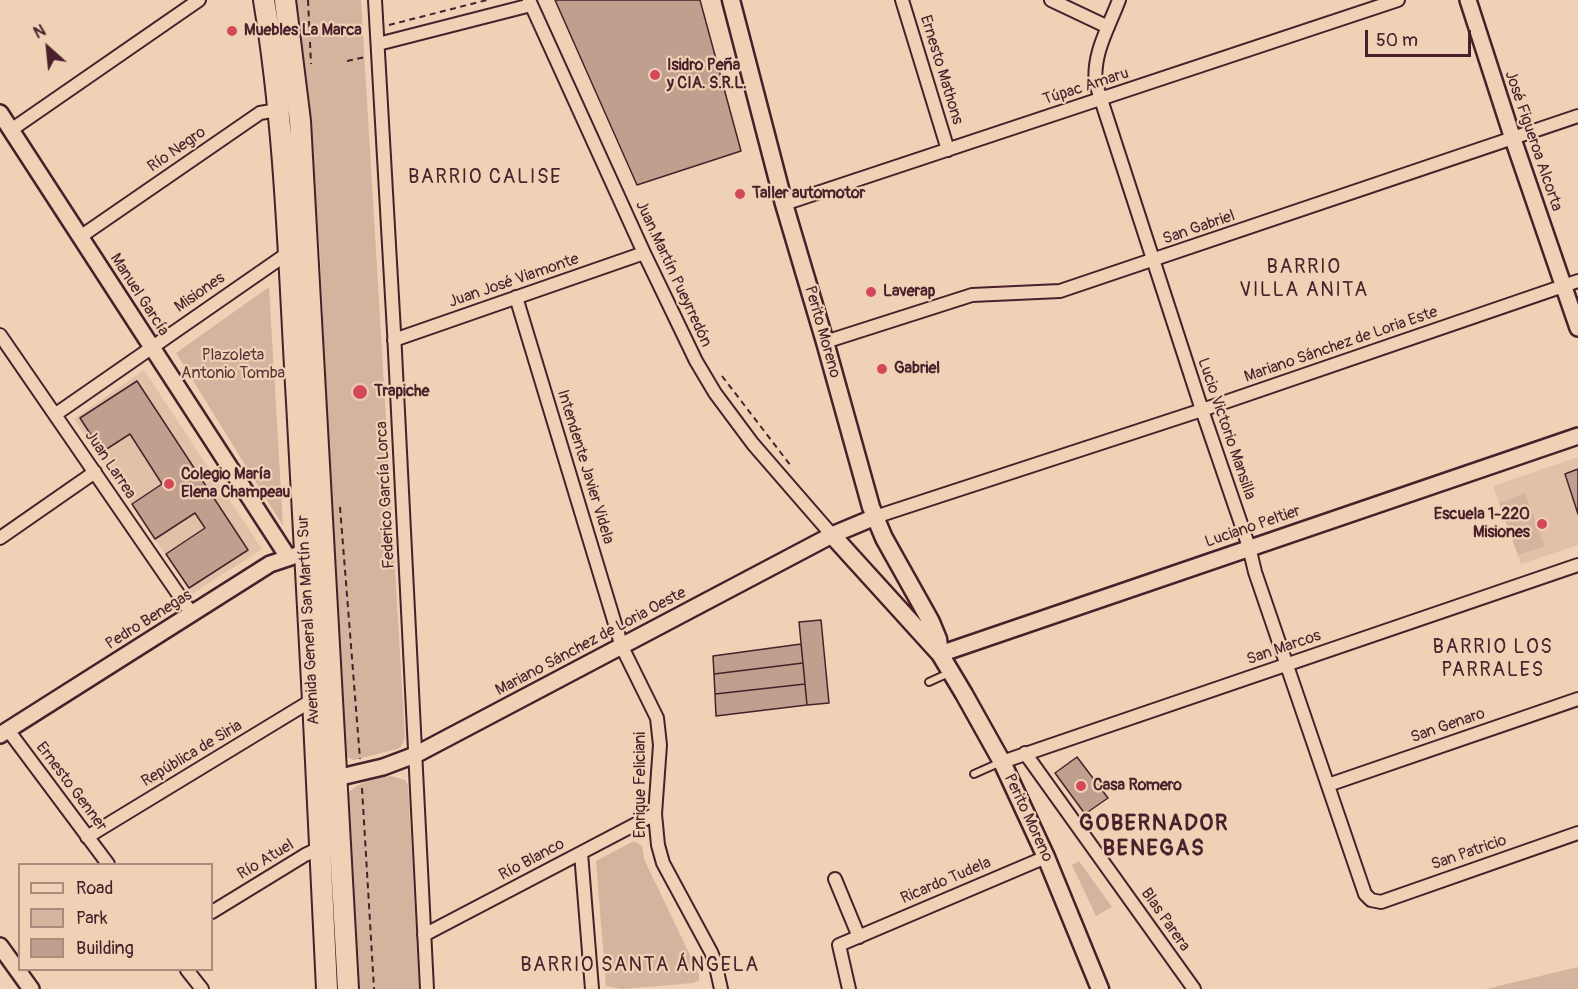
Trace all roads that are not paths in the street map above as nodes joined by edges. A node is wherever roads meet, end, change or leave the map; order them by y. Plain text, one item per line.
1 (198, 0) edge
2 (264, 0) edge
3 (285, 0) edge
4 (375, 0) edge
5 (731, 0) edge
6 (902, 0) edge
7 (1051, 0) edge
8 (1119, 0) edge
9 (1398, 0) edge
10 (1468, 0) edge
11 (530, 2) edge
12 (1108, 27) junction
13 (378, 44) junction
14 (1100, 99) junction
15 (299, 106) junction
16 (279, 109) junction
17 (0, 113) edge
18 (1578, 116) edge
19 (11, 130) junction
20 (1513, 139) junction
21 (948, 150) junction
22 (784, 204) junction
23 (80, 237) junction
24 (298, 250) junction
25 (644, 253) junction
26 (1154, 260) junction
27 (1571, 284) edge
28 (516, 297) junction
29 (1578, 328) edge
30 (0, 335) edge
31 (394, 340) junction
32 (825, 342) junction
33 (151, 347) junction
34 (1202, 410) junction
35 (56, 414) junction
36 (1578, 436) edge
37 (95, 472) junction
38 (875, 517) junction
39 (2, 532) edge
40 (831, 535) junction
41 (1249, 548) junction
42 (306, 554) junction
43 (1578, 565) edge
44 (192, 614) junction
45 (622, 647) junction
46 (940, 654) junction
47 (1287, 664) junction
48 (951, 672) junction
49 (929, 682) dead end
50 (314, 699) junction
51 (1578, 699) edge
52 (4, 732) edge
53 (1025, 753) junction
54 (415, 755) junction
55 (1002, 762) junction
56 (974, 774) dead end
57 (327, 780) junction
58 (1328, 785) junction
59 (655, 814) junction
60 (1578, 833) edge
61 (87, 837) junction
62 (340, 843) junction
63 (321, 847) junction
64 (581, 853) junction
65 (1046, 857) junction
66 (107, 863) edge
67 (835, 879) dead end
68 (1371, 900) joint
69 (213, 911) edge
70 (424, 935) junction
71 (859, 937) junction
72 (0, 946) edge
73 (18, 971) edge
74 (18, 971) edge
75 (188, 971) edge
76 (31, 989) edge
77 (202, 989) edge
78 (327, 989) edge
79 (348, 989) edge
80 (427, 989) edge
81 (592, 989) edge
82 (721, 989) edge
83 (849, 989) edge
84 (1100, 989) edge
85 (1194, 989) edge

1 - 19 street
2 - 16 main road, Avenida General San Martín Sur
3 - 15 main road, Avenida General San Martín Sur
4 - 13 street, Federico García Lorca
5 - 22 main road, Perito Moreno
6 - 21 street, Ernesto Mathons
7 - 12 street
8 - 12 street, Lucio Victorio Mansilla
9 - 14 street, Túpac Amaru
10 - 20 street, José Figueroa Alcorta
11 - 13 street
11 - 25 street, Juan Martín Pueyrredón
12 - 14 street, Lucio Victorio Mansilla
13 - 31 street, Federico García Lorca
14 - 21 street, Túpac Amaru
14 - 26 street, Lucio Victorio Mansilla
15 - 16 street, Río Negro
15 - 24 main road, Avenida General San Martín Sur
16 - 23 street, Río Negro
16 - 24 main road, Avenida General San Martín Sur
17 - 19 street, Manuel García
18 - 20 street, San Gabriel
19 - 23 street, Manuel García
20 - 26 street, San Gabriel
20 - 27 street, José Figueroa Alcorta
21 - 22 street, Túpac Amaru
22 - 32 main road, Perito Moreno
23 - 33 street, Manuel García
24 - 33 street, Misiones
24 - 42 main road, Avenida General San Martín Sur
25 - 28 street, Juan José Viamonte
25 - 40 street, Juan Martín Pueyrredón
26 - 32 street, San Gabriel
26 - 34 street, Lucio Victorio Mansilla
27 - 29 street, José Figueroa Alcorta
27 - 34 street, Mariano Sánchez de Loria Este
28 - 31 street, Juan José Viamonte
28 - 45 street, Intendente Javier Videla
30 - 35 street, Juan Larrea
31 - 54 street, Federico García Lorca
32 - 38 main road, Perito Moreno
33 - 35 street, Misiones
33 - 42 street, Manuel García
34 - 38 street, Mariano Sánchez de Loria Este
34 - 41 street, Lucio Victorio Mansilla
35 - 37 street, Juan Larrea
36 - 41 street, Luciano Peltier
37 - 39 street
37 - 44 street, Juan Larrea
38 - 40 street, Mariano Sánchez de Loria Oeste
38 - 46 main road, Perito Moreno
40 - 45 street, Mariano Sánchez de Loria Oeste
40 - 46 main road, Perito Moreno
41 - 46 street, Luciano Peltier
41 - 47 street, Lucio Victorio Mansilla
42 - 44 street, Pedro Benegas
42 - 50 main road, Avenida General San Martín Sur
42 - 57 main road, Avenida General San Martín Sur
43 - 47 street, San Marcos
44 - 52 street, Pedro Benegas
45 - 54 street, Mariano Sánchez de Loria Oeste
45 - 59 street, Enrique Feliciani
46 - 48 main road, Perito Moreno
47 - 53 street, San Marcos
47 - 58 street, Lucio Victorio Mansilla
48 - 49 lane
48 - 55 main road, Perito Moreno
50 - 57 main road, Avenida General San Martín Sur
50 - 61 street, República de Siria
51 - 58 street, San Genaro
52 - 61 street, Ernesto Genner
53 - 55 street, San Marcos
53 - 85 street, Blas Parera
54 - 57 street, Mariano Sánchez de Loria Oeste
54 - 70 street, Federico García Lorca
55 - 56 lane
55 - 65 main road, Perito Moreno
57 - 62 main road, Avenida General San Martín Sur
57 - 63 main road, Avenida General San Martín Sur
58 - 68 street, Lucio Victorio Mansilla
59 - 64 street, Río Blanco
59 - 82 street, Enrique Feliciani
60 - 68 street, San Patricio
61 - 66 street, Ernesto Genner
62 - 63 street, Río Atuel
62 - 79 main road, Avenida General San Martín Sur
63 - 69 street, Río Atuel
63 - 78 main road, Avenida General San Martín Sur
64 - 70 street, Río Blanco
64 - 81 street
65 - 71 street, Ricardo Tudela
65 - 84 main road, Perito Moreno
67 - 71 street
70 - 80 street, Federico García Lorca
71 - 83 street, Ricardo Tudela
72 - 73 street
74 - 76 street
75 - 77 street

